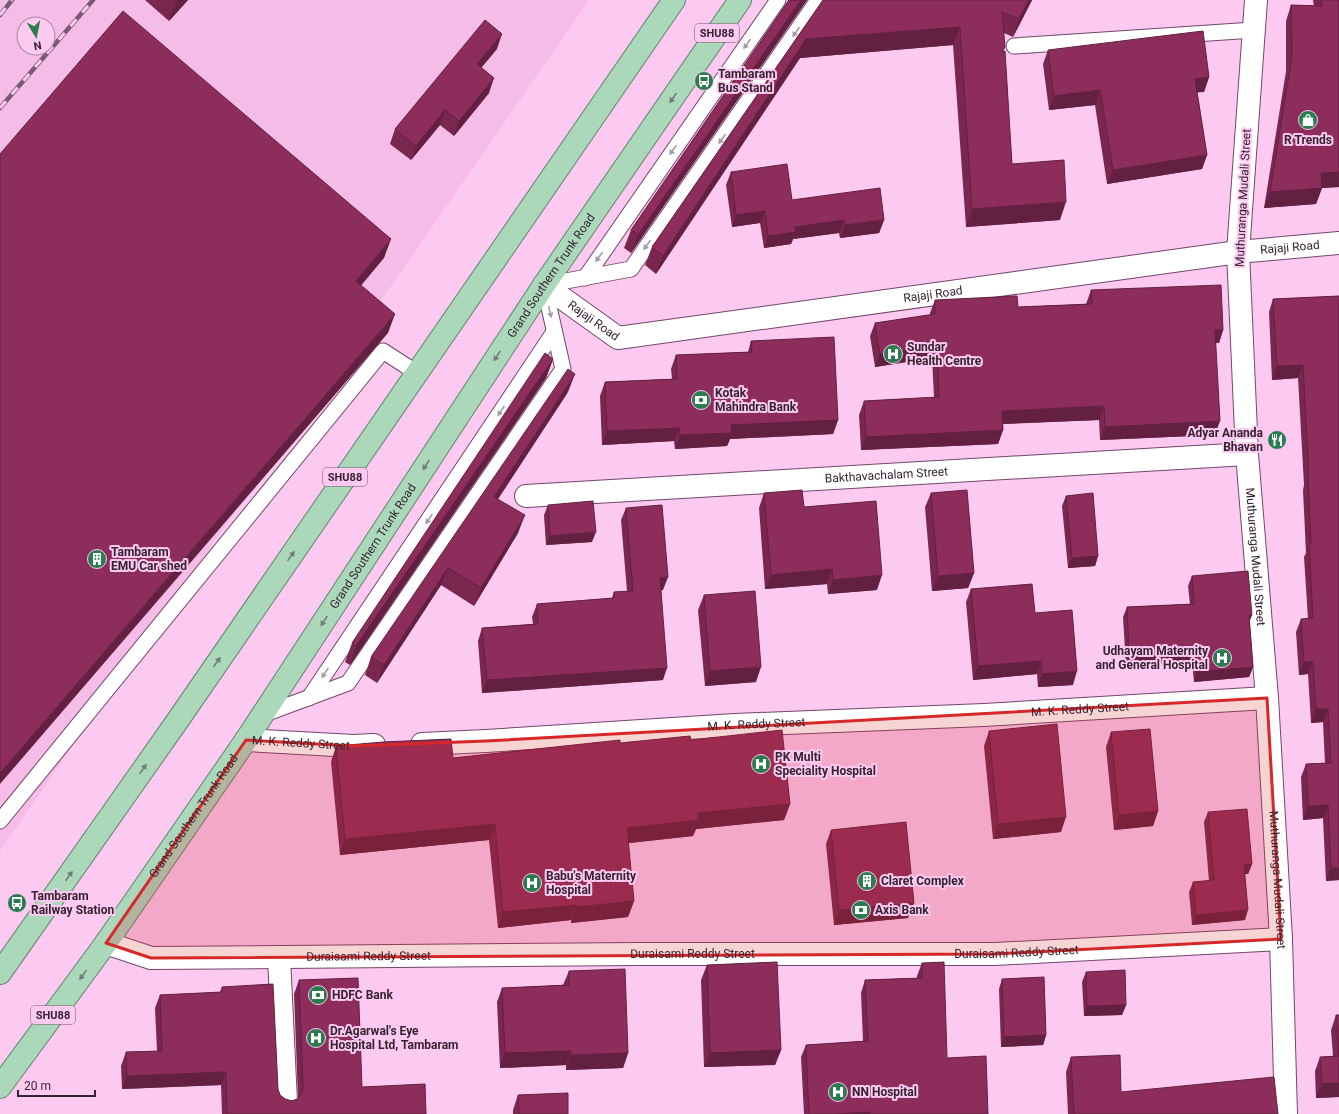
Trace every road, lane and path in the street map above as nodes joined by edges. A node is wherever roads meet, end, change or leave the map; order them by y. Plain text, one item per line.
1 (674, 0) edge
2 (740, 0) edge
3 (778, 0) edge
4 (818, 0) edge
5 (1256, 0) edge
6 (1254, 30) junction
7 (1014, 46) dead end
8 (1339, 242) edge
9 (1238, 252) junction
10 (585, 278) junction
11 (544, 285) junction
12 (554, 332) junction
13 (417, 373) junction
14 (1247, 454) junction
15 (526, 496) dead end
16 (309, 698) junction
17 (1267, 698) junction
18 (262, 715) junction
19 (246, 740) junction
20 (0, 821) edge
21 (1281, 939) junction
22 (106, 943) junction
23 (279, 957) junction
24 (0, 973) edge
25 (0, 1087) edge
26 (286, 1102) edge
27 (1286, 1114) edge

1 - 13 main road, SHU88
2 -> 11 main road, Grand Southern Trunk Road / SHU88
3 -> 10 lane
4 -> 10 lane
5 - 6 street, Muthuranga Mudali Street
6 - 7 lane
6 - 9 street, Muthuranga Mudali Street
8 - 9 street, Rajaji Road
9 - 11 street, Rajaji Road
9 - 14 street, Muthuranga Mudali Street
10 - 11 lane
11 -> 12 lane
11 -> 18 main road, Grand Southern Trunk Road / SHU88
12 -> 16 lane
12 - 16 lane
13 - 20 lane
24 -> 13 main road, SHU88
14 - 15 street, Bakthavachalam Street
14 - 17 street, Muthuranga Mudali Street
16 - 18 lane
17 - 19 street, M. K. Reddy Street
17 - 21 street, Muthuranga Mudali Street
18 - 19 main road, Grand Southern Trunk Road / SHU88
19 - 22 main road, Grand Southern Trunk Road / SHU88
21 - 23 street, Duraisami Reddy Street
21 - 27 street, Muthuranga Mudali Street
22 - 23 street, Duraisami Reddy Street
22 -> 25 main road, Grand Southern Trunk Road / SHU88
23 - 26 street

